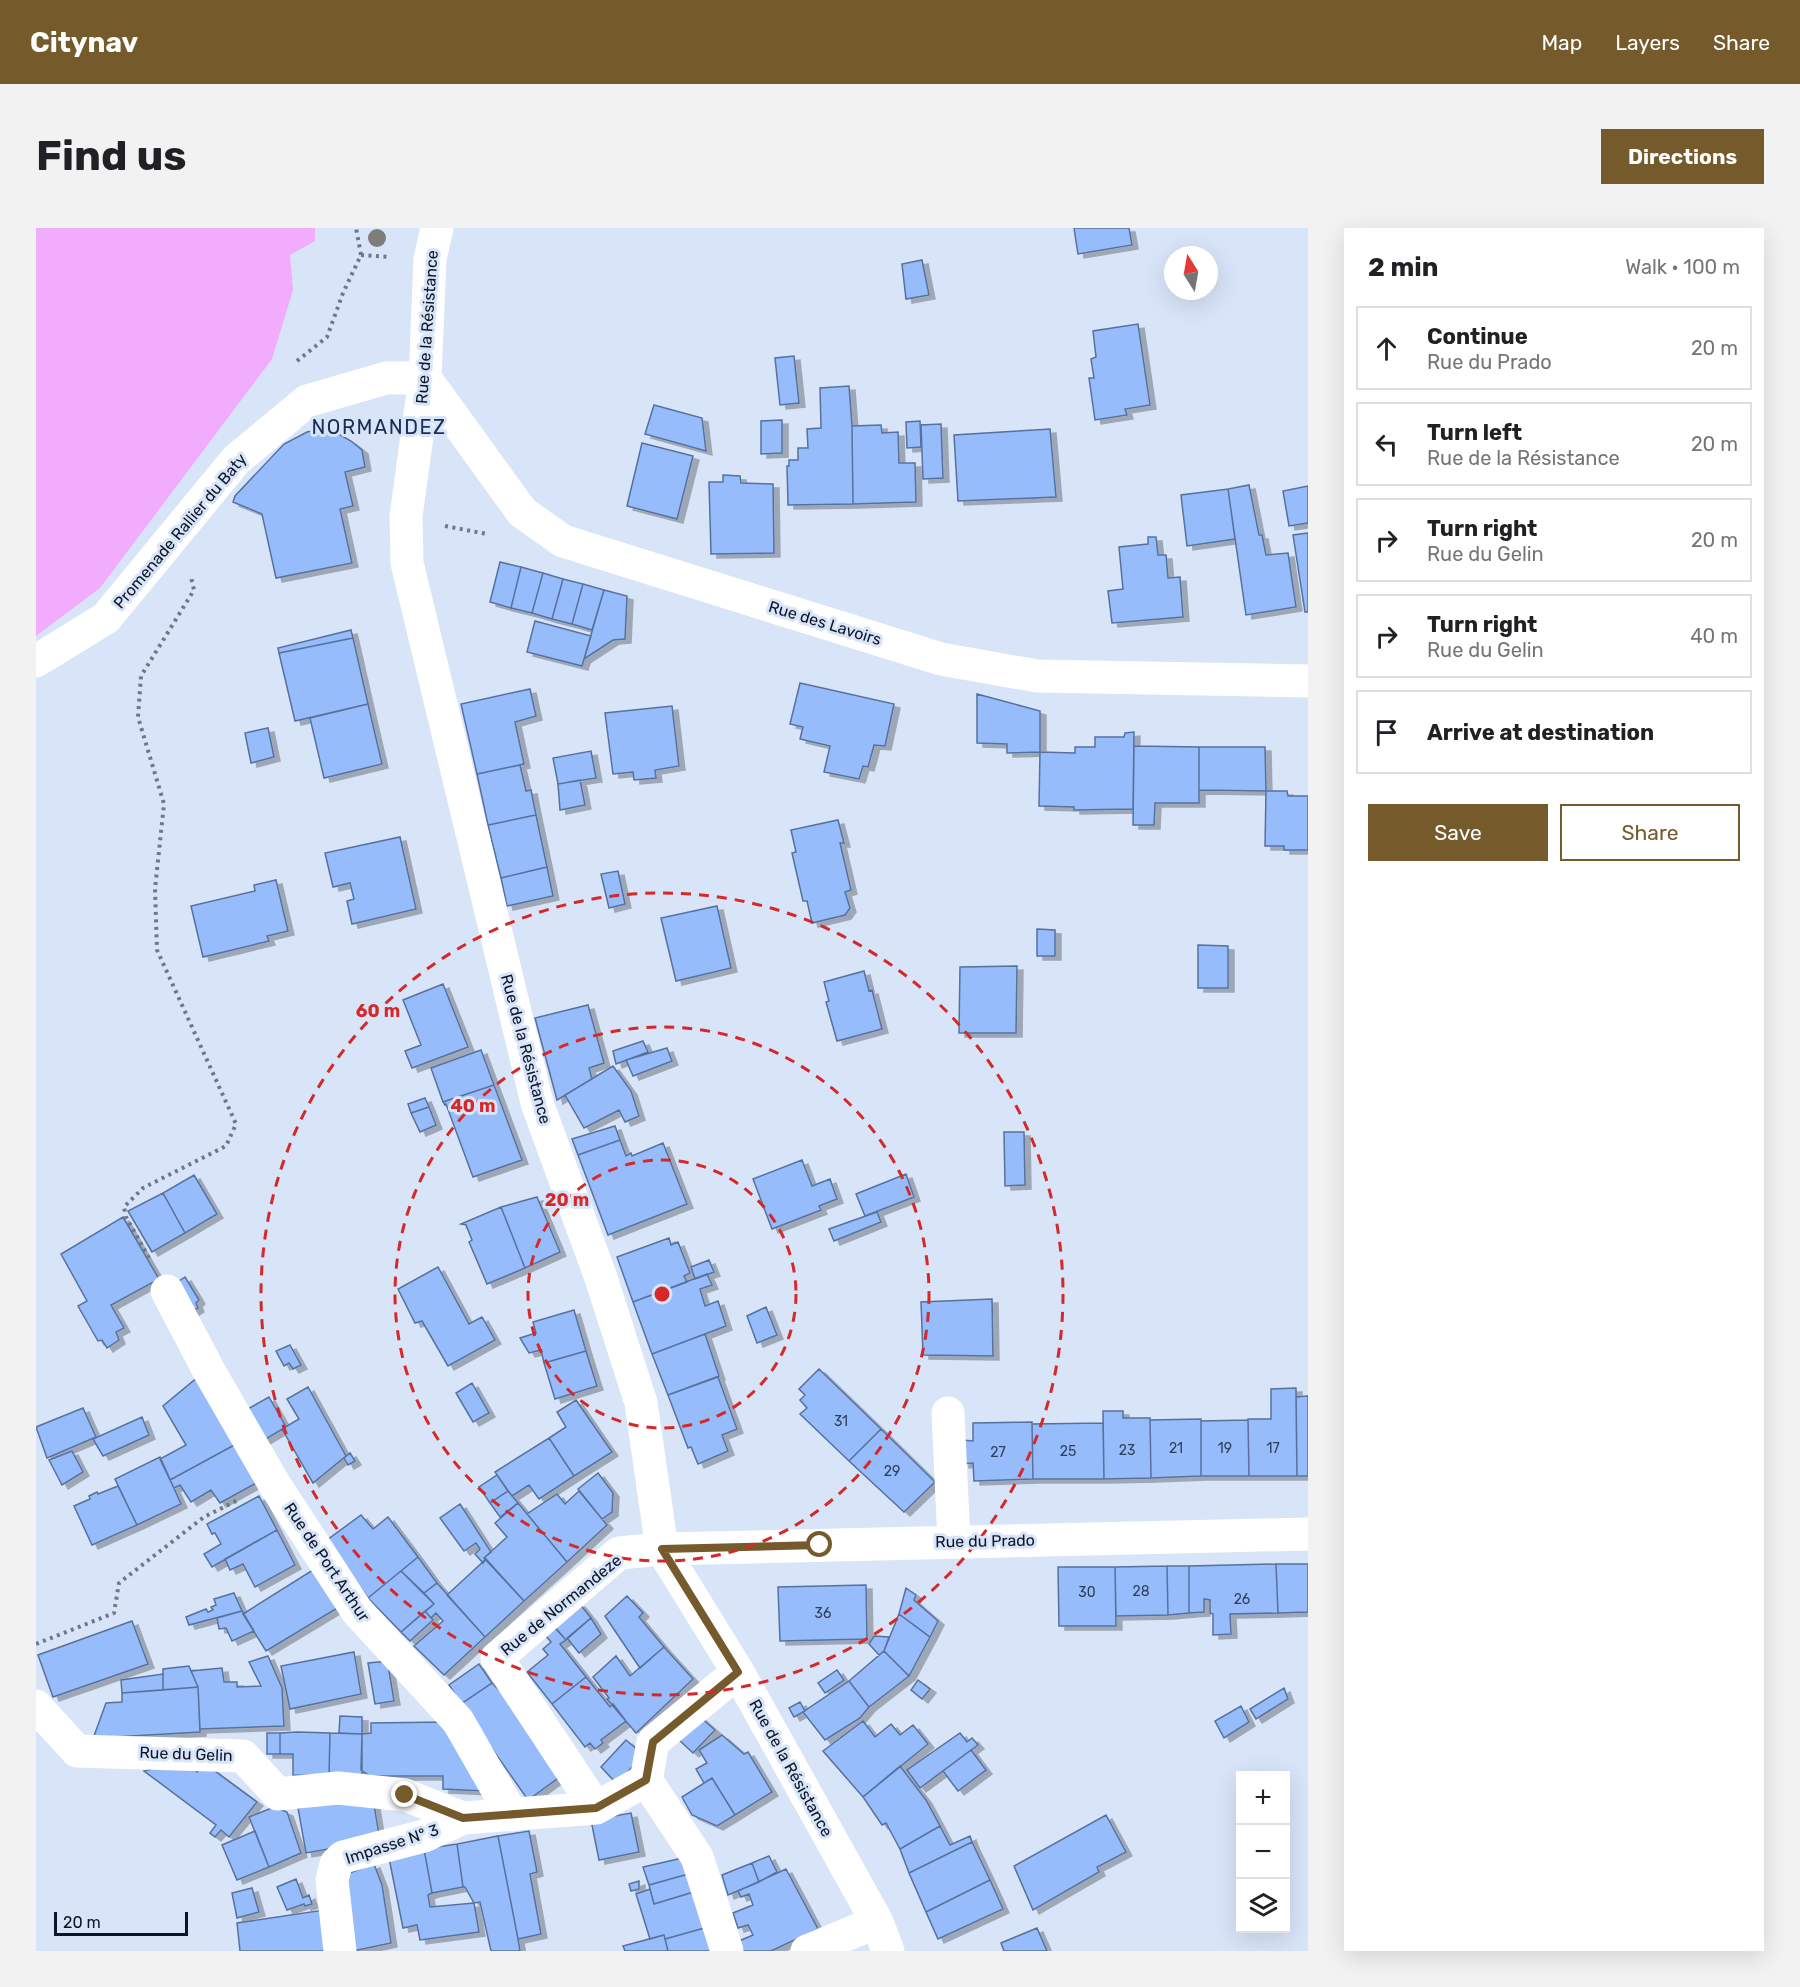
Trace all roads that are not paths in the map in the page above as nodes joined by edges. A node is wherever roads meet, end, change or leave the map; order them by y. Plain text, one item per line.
1 (436, 228) edge
2 (425, 378) junction
3 (36, 661) edge
4 (1308, 681) edge
5 (167, 1292) road end
6 (948, 1413) dead end
7 (1308, 1533) edge
8 (954, 1542) junction
9 (662, 1549) junction
10 (738, 1672) junction
11 (36, 1706) edge
12 (646, 1780) junction
13 (596, 1808) junction
14 (512, 1815) junction
15 (463, 1818) junction
16 (883, 1937) edge
17 (340, 1951) edge
18 (727, 1951) edge
19 (807, 1951) edge

1 - 2 street, Rue de la Résistance
2 - 3 street, Promenade Rallier du Baty
2 - 4 street, Rue des Lavoirs
2 - 9 street, Rue de la Résistance
5 - 14 street, Rue de Port Arthur
6 - 8 street
7 - 8 street, Rue du Prado
8 - 9 street, Rue du Prado
9 - 10 street, Rue de la Résistance
9 - 13 street, Rue de Normandeze
10 - 12 street
10 - 16 street, Rue de la Résistance
11 - 15 street, Rue du Gelin
12 - 13 street, Rue du Gelin
12 - 18 street
13 - 14 street, Rue du Gelin
14 - 15 street, Rue du Gelin
15 - 17 street, Impasse N° 3
16 - 19 street

